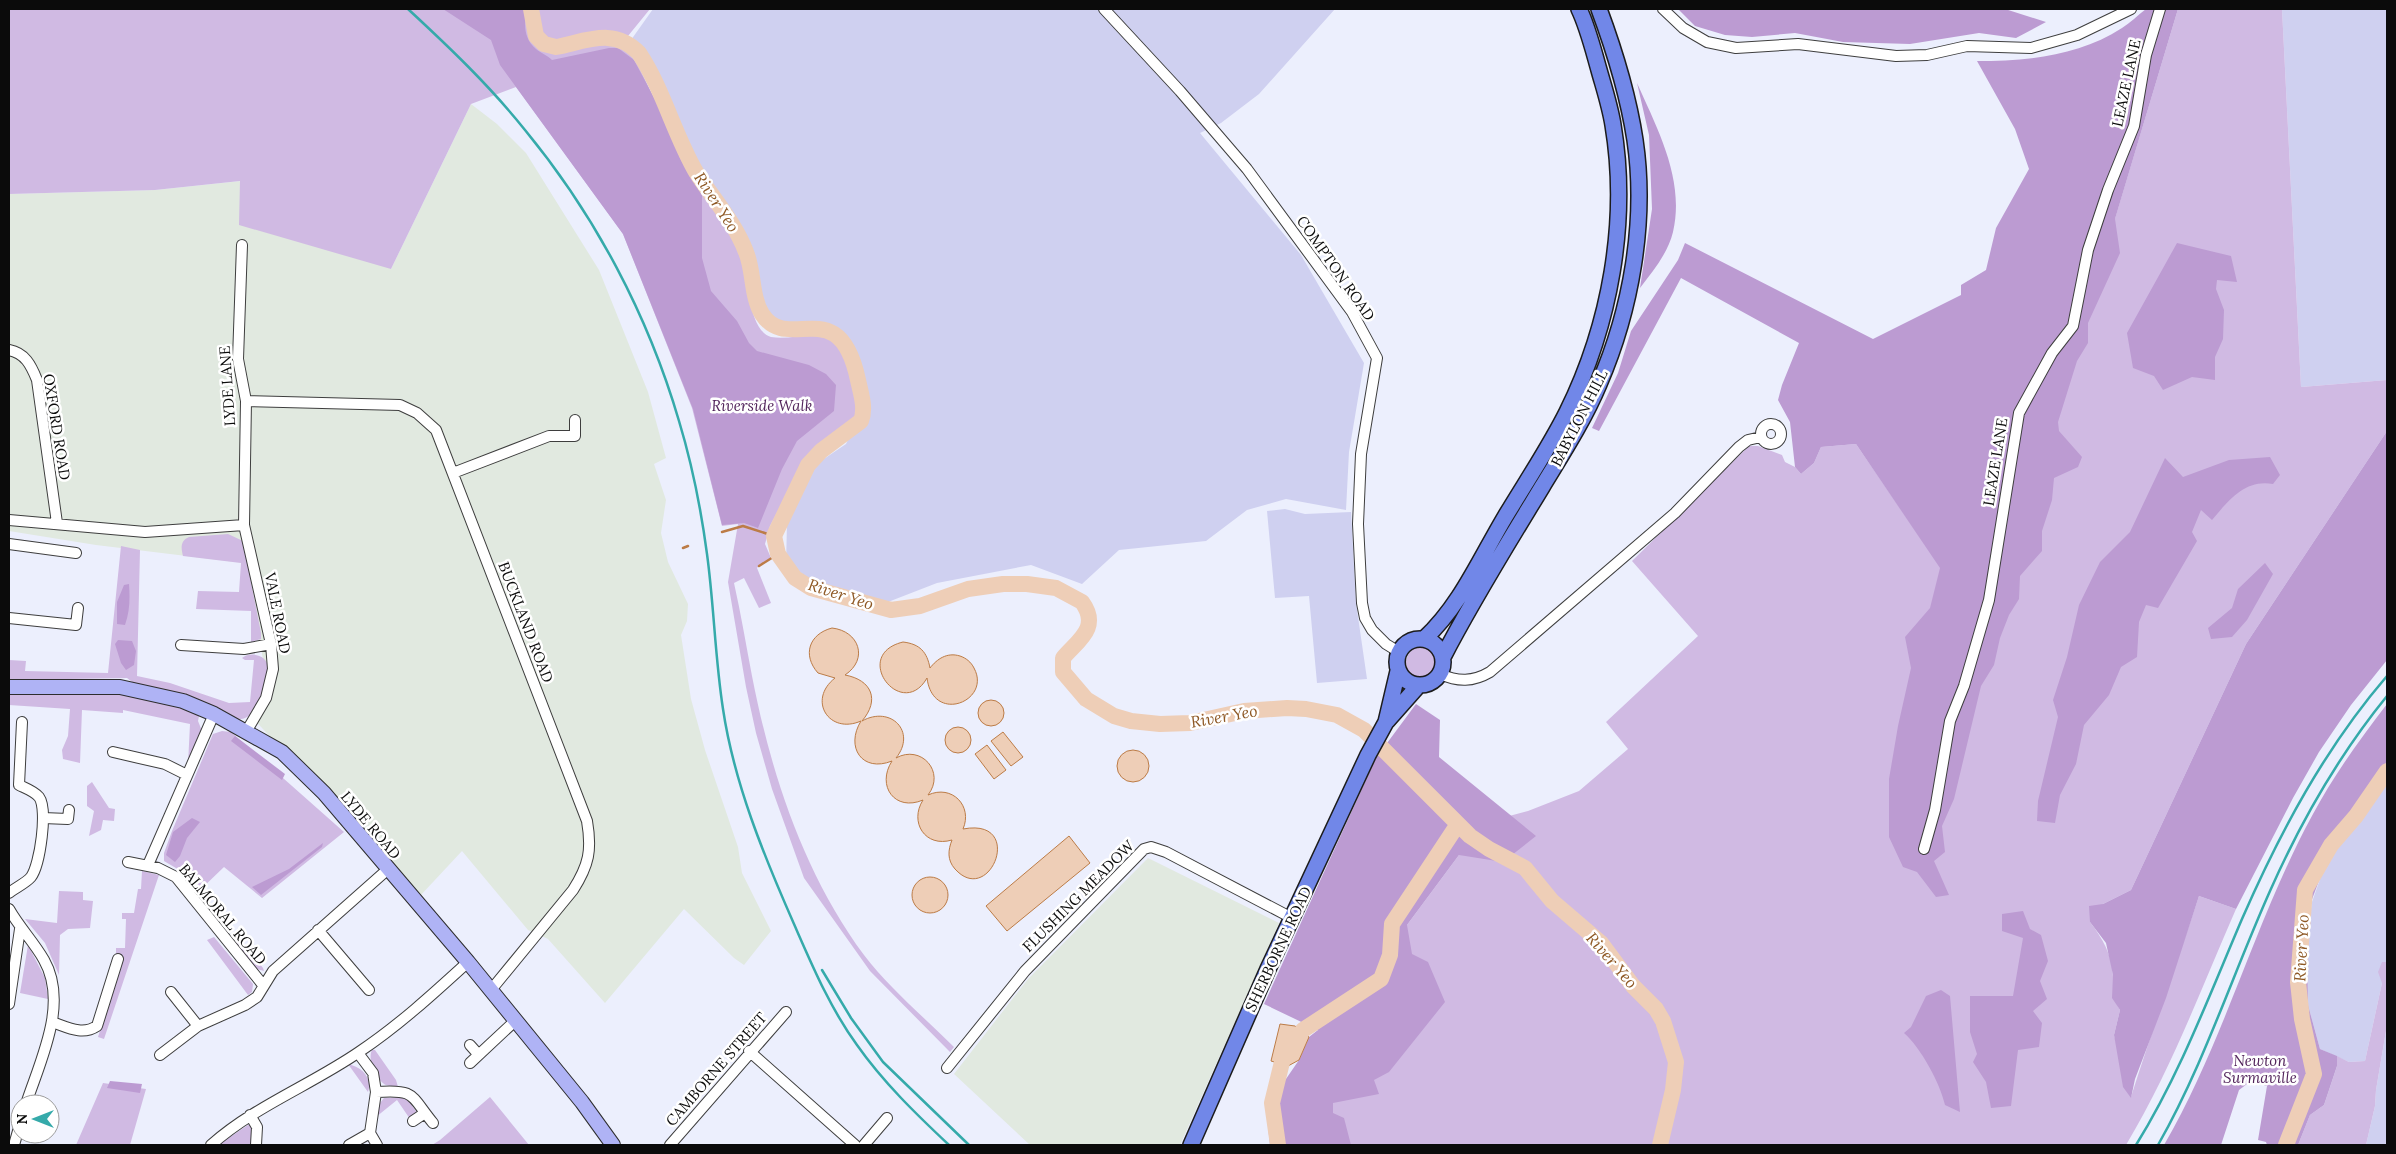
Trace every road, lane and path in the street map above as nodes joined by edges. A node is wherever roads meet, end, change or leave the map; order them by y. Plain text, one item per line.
1 (1104, 9) edge
2 (1579, 9) edge
3 (1599, 9) edge
4 (1663, 9) edge
5 (2131, 9) edge
6 (2160, 9) edge
7 (242, 245) dead end
8 (9, 350) edge
9 (246, 400) junction
10 (575, 420) dead end
11 (1761, 437) dead end
12 (1537, 464) junction
13 (453, 472) junction
14 (1550, 473) junction
15 (9, 520) edge
16 (57, 523) junction
17 (244, 524) junction
18 (9, 544) edge
19 (76, 553) dead end
20 (78, 608) dead end
21 (9, 618) edge
22 (76, 625) junction
23 (74, 636) dead end
24 (1424, 639) junction
25 (271, 644) junction
26 (181, 645) dead end
27 (1399, 652) junction
28 (1443, 657) junction
29 (1398, 672) junction
30 (1440, 674) junction
31 (1418, 686) junction
32 (9, 687) edge
33 (214, 714) junction
34 (22, 722) dead end
35 (1386, 722) junction
36 (246, 732) junction
37 (114, 752) dead end
38 (188, 775) junction
39 (69, 810) dead end
40 (43, 818) junction
41 (1924, 849) dead end
42 (128, 862) dead end
43 (148, 865) junction
44 (387, 870) junction
45 (9, 893) edge
46 (9, 909) edge
47 (1292, 918) junction
48 (20, 929) junction
49 (318, 930) junction
50 (118, 959) dead end
51 (468, 962) junction
52 (263, 985) junction
53 (369, 990) dead end
54 (491, 990) junction
55 (171, 992) dead end
56 (9, 1004) edge
57 (786, 1012) dead end
58 (515, 1021) junction
59 (52, 1022) junction
60 (198, 1026) junction
61 (470, 1045) dead end
62 (749, 1052) junction
63 (358, 1053) junction
64 (478, 1054) junction
65 (160, 1055) dead end
66 (470, 1063) dead end
67 (947, 1068) dead end
68 (376, 1092) junction
69 (29, 1094) edge
70 (426, 1113) junction
71 (250, 1115) junction
72 (888, 1118) dead end
73 (413, 1121) dead end
74 (433, 1123) dead end
75 (370, 1133) junction
76 (211, 1145) edge
77 (256, 1145) edge
78 (349, 1145) edge
79 (377, 1145) edge
80 (613, 1145) edge
81 (670, 1145) edge
82 (855, 1145) edge
83 (864, 1145) edge
84 (1191, 1145) edge

1 - 27 street, COMPTON ROAD
2 - 12 main road, BABYLON HILL
3 - 14 main road, BABYLON HILL
4 - 5 street
6 - 41 street, LEAZE LANE
7 - 9 street, LYDE LANE
8 - 16 street, OXFORD ROAD
9 - 13 street, BUCKLAND ROAD
9 - 17 street, LYDE LANE
10 - 13 street
11 - 30 street
12 - 14 main road
12 - 24 main road, BABYLON HILL
13 - 54 street, BUCKLAND ROAD
14 - 28 main road, BABYLON HILL
15 - 16 street
16 - 17 street
17 - 25 street, VALE ROAD
18 - 19 street
20 - 22 street
21 - 22 street
22 - 23 street
24 - 27 main road
24 - 28 main road
25 - 26 street
25 - 36 street, VALE ROAD
27 - 29 main road
28 - 30 main road
29 - 31 main road
29 - 35 main road
30 - 31 main road
31 - 35 main road
32 - 33 street, LYDE ROAD
33 - 36 street, LYDE ROAD
33 - 38 street
34 - 40 street
35 - 47 main road, SHERBORNE ROAD
36 - 44 street, LYDE ROAD
37 - 38 street
38 - 43 street
39 - 40 street
40 - 45 street
42 - 43 street, BALMORAL ROAD
43 - 52 street, BALMORAL ROAD
44 - 49 street
44 - 51 street, LYDE ROAD
46 - 48 street
47 - 67 street, FLUSHING MEADOW
47 - 84 main road, SHERBORNE ROAD
48 - 56 street
48 - 59 street
49 - 52 street
49 - 53 street
50 - 59 street
51 - 54 street, LYDE ROAD
51 - 63 street
52 - 60 street
54 - 58 street, LYDE ROAD
55 - 60 street
57 - 62 street, CAMBORNE STREET
58 - 64 street
58 - 80 street, LYDE ROAD
59 - 69 street
60 - 65 street
61 - 64 street
62 - 81 street, CAMBORNE STREET
62 - 82 street
63 - 68 street
63 - 71 street
64 - 66 street
68 - 70 street
68 - 75 street
70 - 73 street
70 - 74 street
71 - 76 street
71 - 77 street
72 - 83 street
75 - 78 street
75 - 79 street

